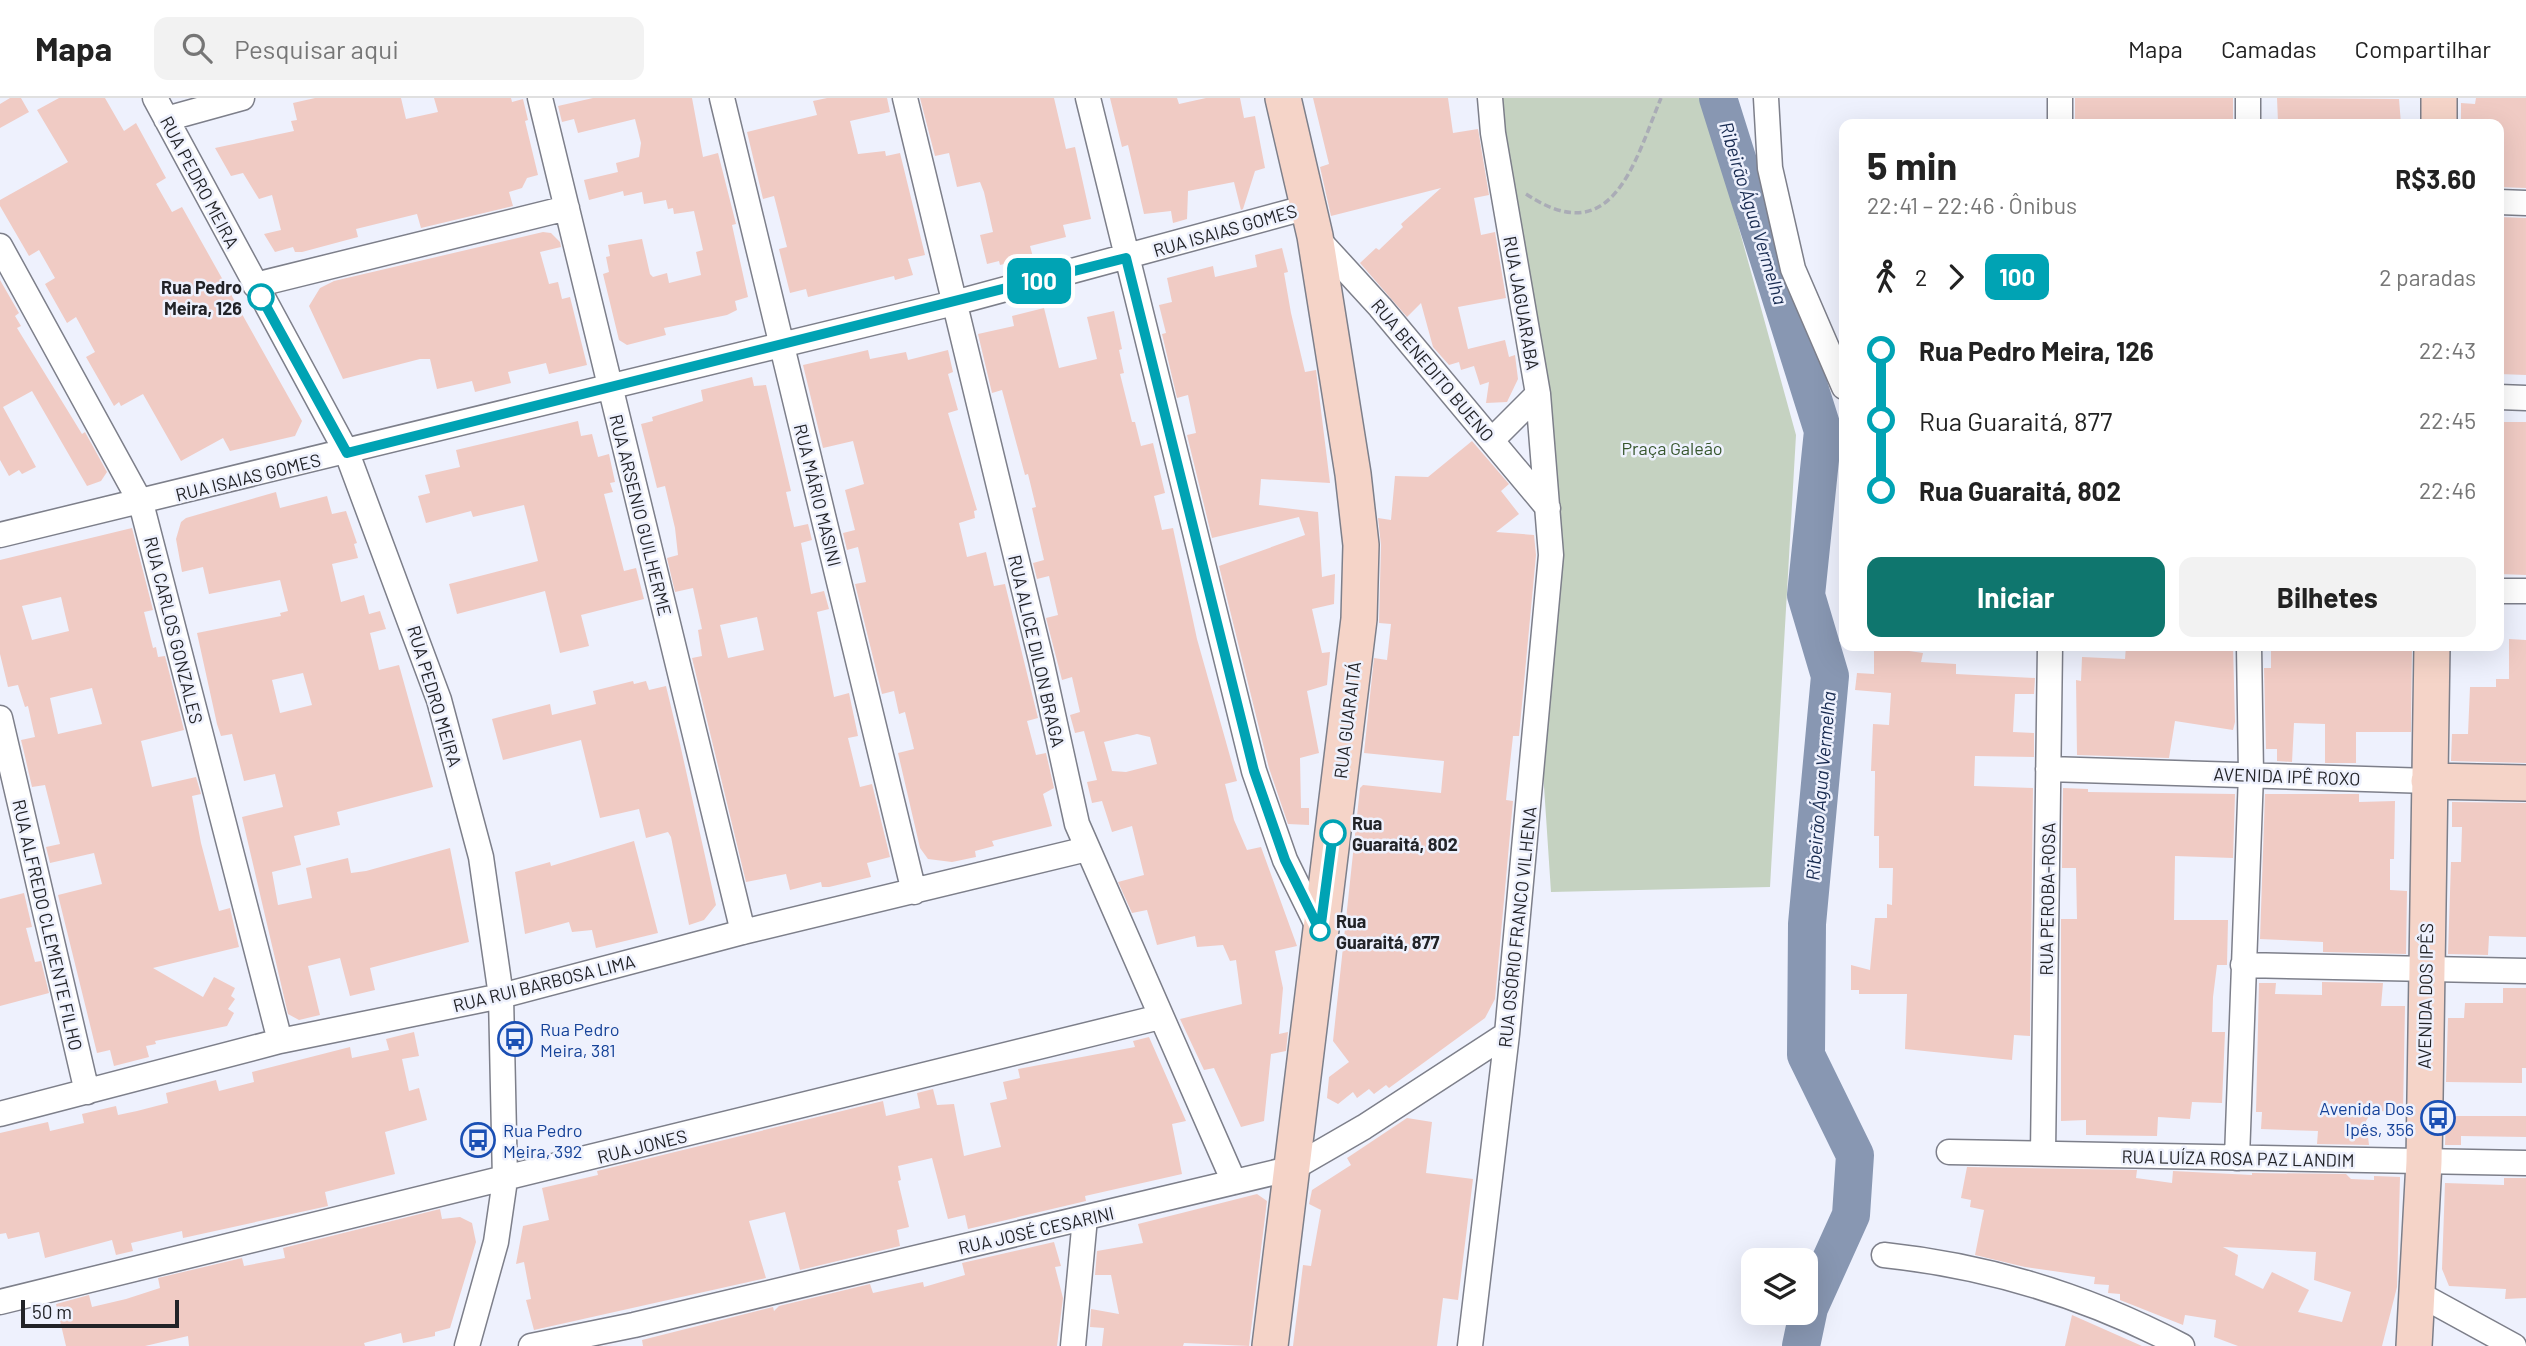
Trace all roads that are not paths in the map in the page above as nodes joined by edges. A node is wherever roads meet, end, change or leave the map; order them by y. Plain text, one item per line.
1 (242, 98) edge
2 (540, 98) edge
3 (722, 98) edge
4 (905, 98) edge
5 (1088, 98) edge
6 (1283, 98) edge
7 (1490, 98) edge
8 (1766, 98) edge
9 (2060, 98) edge
10 (2248, 98) edge
11 (2440, 98) edge
12 (160, 108) edge
13 (2060, 119) edge
14 (2248, 119) edge
15 (2439, 119) edge
16 (2504, 202) edge
17 (2526, 203) edge
18 (567, 208) junction
19 (1311, 221) junction
20 (0, 246) edge
21 (1126, 258) junction
22 (255, 285) junction
23 (954, 303) junction
24 (782, 345) junction
25 (1839, 375) edge
26 (610, 387) junction
27 (1538, 394) junction
28 (2504, 397) edge
29 (2526, 398) edge
30 (1492, 440) junction
31 (347, 453) junction
32 (141, 503) junction
33 (1549, 508) junction
34 (0, 535) edge
35 (2504, 591) edge
36 (2526, 591) edge
37 (2050, 651) edge
38 (2249, 651) edge
39 (2432, 651) edge
40 (0, 718) edge
41 (2048, 769) junction
42 (2251, 774) junction
43 (2429, 781) junction
44 (2526, 783) edge
45 (1087, 849) junction
46 (914, 891) junction
47 (1320, 931) junction
48 (743, 932) junction
49 (2242, 965) junction
50 (2424, 969) junction
51 (2526, 971) edge
52 (501, 996) junction
53 (1160, 1017) junction
54 (1507, 1034) junction
55 (280, 1041) junction
56 (88, 1091) junction
57 (0, 1114) edge
58 (1949, 1152) dead end
59 (2043, 1153) junction
60 (2237, 1158) junction
61 (2424, 1162) junction
62 (2526, 1163) edge
63 (1293, 1168) junction
64 (505, 1180) junction
65 (1234, 1182) junction
66 (1085, 1218) junction
67 (1884, 1255) dead end
68 (2419, 1294) junction
69 (0, 1302) edge
70 (467, 1346) edge
71 (531, 1346) edge
72 (1073, 1346) edge
73 (1270, 1346) edge
74 (1471, 1346) edge
75 (2182, 1346) edge
76 (2414, 1346) edge
77 (2514, 1346) edge

1 - 12 street
2 - 18 street, RUA ARSENIO GUILHERME
3 - 24 street, RUA MÁRIO MASINI
4 - 23 street, RUA ALICE DILON BRAGA
5 - 21 street
6 - 19 street, RUA GUARAITÁ
7 - 27 street, RUA JAGUARABA
8 - 25 street
9 - 13 street
10 - 14 street
11 - 15 street
12 - 22 street, RUA PEDRO MEIRA
16 - 17 street
18 - 22 street
18 - 26 street, RUA ARSENIO GUILHERME
19 - 21 street, RUA ISAIAS GOMES
19 - 30 street, RUA BENEDITO BUENO
19 - 47 street, RUA GUARAITÁ
20 - 32 street, RUA CARLOS GONZALES
21 - 23 street, RUA ISAIAS GOMES
21 - 47 street
22 - 31 street, RUA PEDRO MEIRA
23 - 24 street, RUA ISAIAS GOMES
23 - 45 street, RUA ALICE DILON BRAGA
24 - 26 street, RUA ISAIAS GOMES
24 - 46 street, RUA MÁRIO MASINI
26 - 31 street, RUA ISAIAS GOMES
26 - 48 street, RUA ARSENIO GUILHERME
27 - 30 street
27 - 33 street, RUA JAGUARABA
28 - 29 street
30 - 33 street, RUA BENEDITO BUENO
31 - 32 street, RUA ISAIAS GOMES
31 - 52 street, RUA PEDRO MEIRA
32 - 34 street, RUA ISAIAS GOMES
32 - 55 street, RUA CARLOS GONZALES
33 - 54 street, RUA OSÓRIO FRANCO VILHENA
35 - 36 street
37 - 41 street, RUA PEROBA-ROSA
38 - 42 street
39 - 43 street, AVENIDA DOS IPÊS
40 - 56 street, RUA ALFREDO CLEMENTE FILHO
41 - 42 street, AVENIDA IPÊ ROXO
41 - 59 street, RUA PEROBA-ROSA
42 - 43 street, AVENIDA IPÊ ROXO
42 - 49 street
43 - 44 street, AVENIDA IPÊ ROXO
43 - 50 street, AVENIDA DOS IPÊS
45 - 46 street, RUA RUI BARBOSA LIMA
45 - 53 street, RUA ALICE DILON BRAGA
46 - 48 street, RUA RUI BARBOSA LIMA
47 - 63 street, RUA GUARAITÁ
48 - 52 street, RUA RUI BARBOSA LIMA
49 - 50 street
49 - 60 street
50 - 51 street
50 - 61 street, AVENIDA DOS IPÊS
52 - 55 street, RUA RUI BARBOSA LIMA
52 - 64 street, RUA PEDRO MEIRA
53 - 64 street, RUA JONES
53 - 65 street, RUA ALICE DILON BRAGA
54 - 63 street, RUA JOSÉ CESARINI
54 - 74 street, RUA OSÓRIO FRANCO VILHENA
55 - 56 street, RUA RUI BARBOSA LIMA
56 - 57 street, RUA RUI BARBOSA LIMA
58 - 59 street, RUA LUÍZA ROSA PAZ LANDIM
59 - 60 street, RUA LUÍZA ROSA PAZ LANDIM
60 - 61 street, RUA LUÍZA ROSA PAZ LANDIM
61 - 62 street, RUA LUÍZA ROSA PAZ LANDIM
61 - 68 street, AVENIDA DOS IPÊS
63 - 65 street, RUA JOSÉ CESARINI
63 - 73 street, RUA GUARAITÁ
64 - 69 street, RUA JONES
64 - 70 street, RUA PEDRO MEIRA
65 - 66 street, RUA JOSÉ CESARINI
66 - 71 street, RUA JOSÉ CESARINI
66 - 72 street
67 - 75 street
68 - 76 street, AVENIDA DOS IPÊS
68 - 77 street

